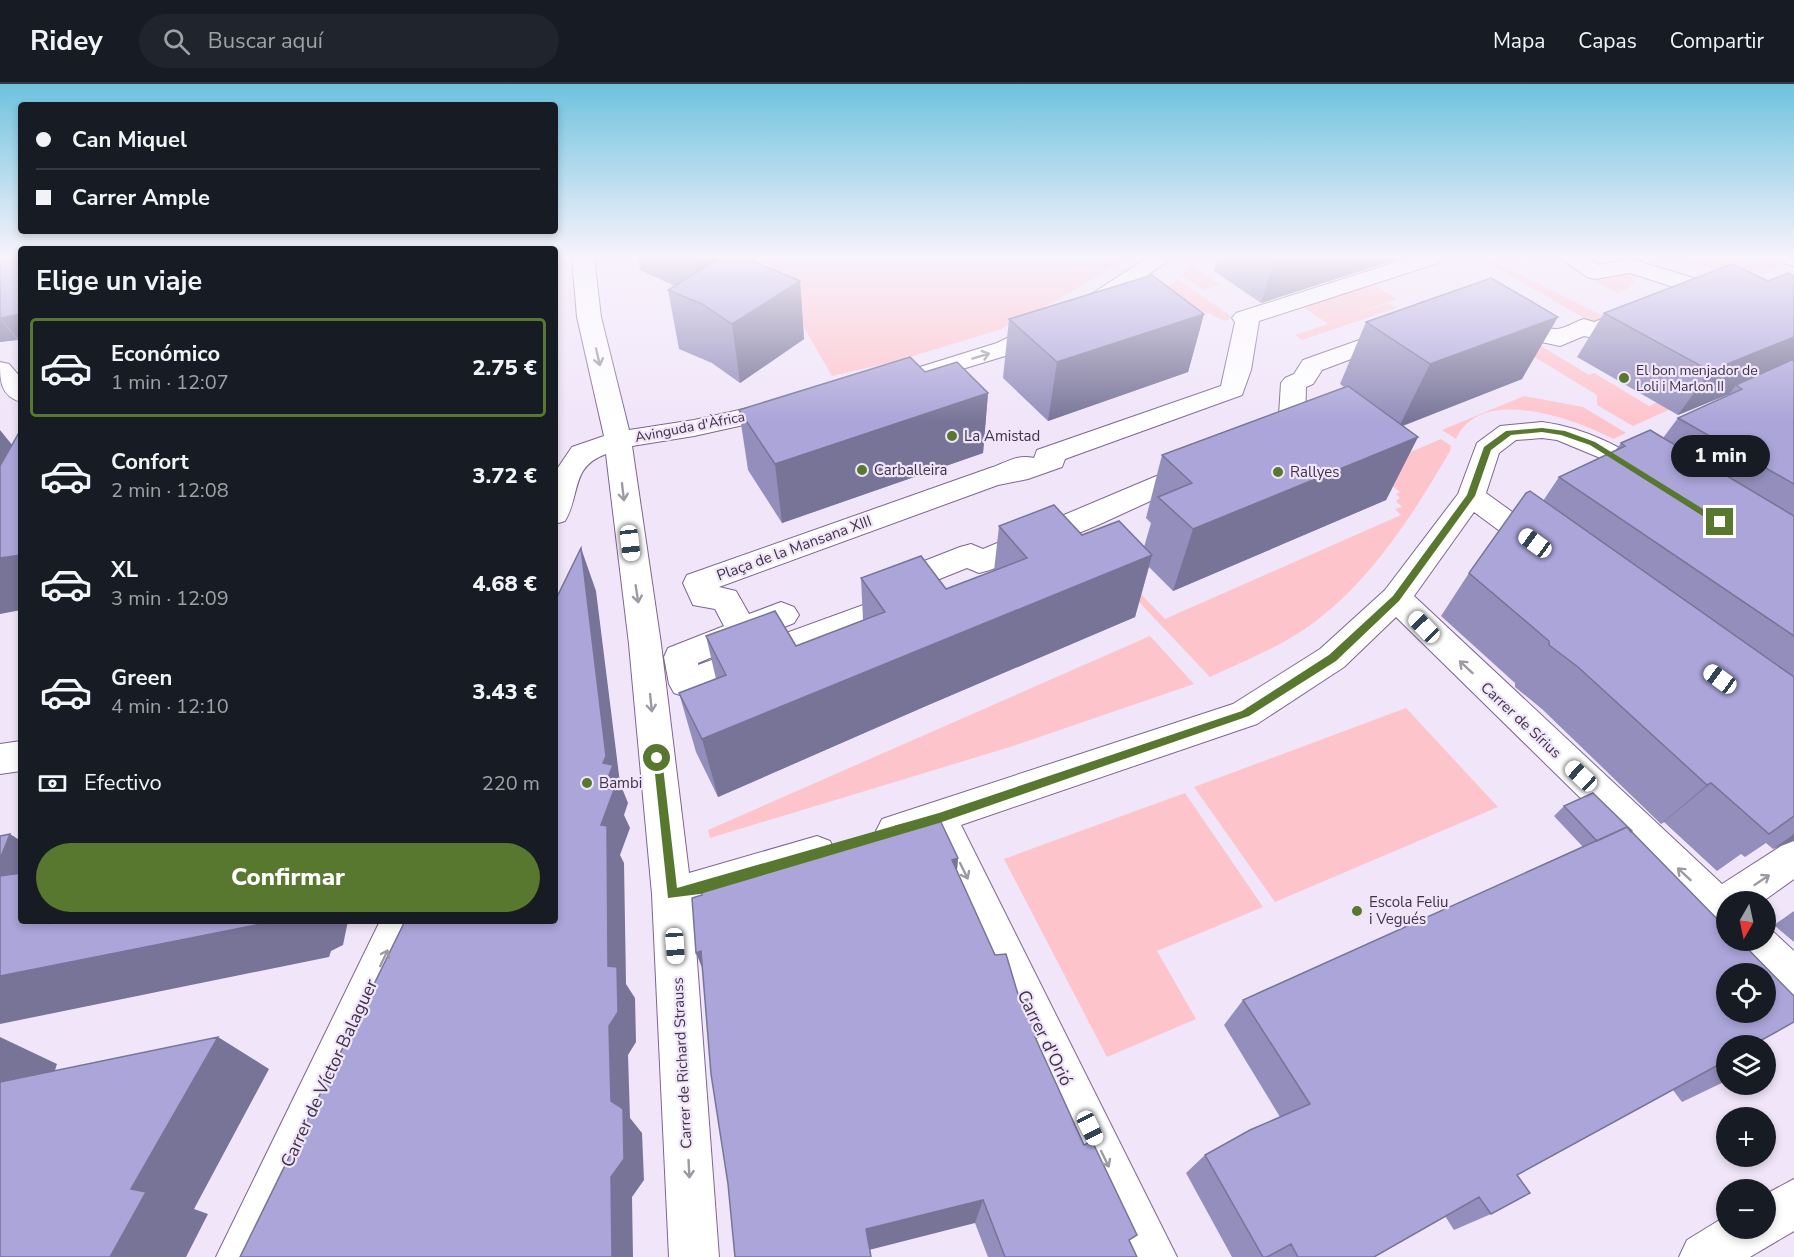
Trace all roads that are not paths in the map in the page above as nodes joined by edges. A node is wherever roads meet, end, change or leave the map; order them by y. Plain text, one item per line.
1 (588, 313) edge
2 (1076, 313) edge
3 (1260, 313) edge
4 (1639, 313) edge
5 (1481, 318) edge
6 (1421, 324) edge
7 (0, 369) edge
8 (892, 382) edge
9 (18, 390) edge
10 (807, 403) edge
11 (618, 440) junction
12 (1265, 442) edge
13 (1221, 460) edge
14 (1675, 494) edge
15 (1471, 496) junction
16 (558, 502) edge
17 (1565, 565) edge
18 (1396, 598) junction
19 (18, 756) edge
20 (0, 759) edge
21 (939, 818) junction
22 (1794, 858) edge
23 (1748, 891) edge
24 (672, 894) junction
25 (1716, 898) edge
26 (401, 924) edge
27 (1765, 951) edge
28 (1794, 980) edge
29 (1794, 1203) edge
30 (1776, 1215) edge
31 (1734, 1239) edge
32 (241, 1257) edge
33 (694, 1257) edge
34 (1152, 1257) edge
35 (1704, 1257) edge

1 -> 11 street, Carrer de Richard Strauss
8 -> 2 street
3 - 13 street, Plaça de la Mansana XIII
4 - 5 street
6 - 12 street
7 - 9 street
10 - 11 street, Avinguda d'Àfrica
11 - 16 street, Avinguda d'Àfrica
11 -> 24 street, Carrer de Richard Strauss
14 - 15 street
15 - 17 street
15 - 18 street
18 - 21 street
25 -> 18 street, Carrer de Sírius
19 - 20 street
21 - 24 street
21 -> 34 street, Carrer d'Orió
23 -> 22 street
24 -> 33 street, Carrer de Richard Strauss
32 -> 26 street, Carrer de Víctor Balaguer
27 - 28 street
29 - 30 street
31 - 35 street

